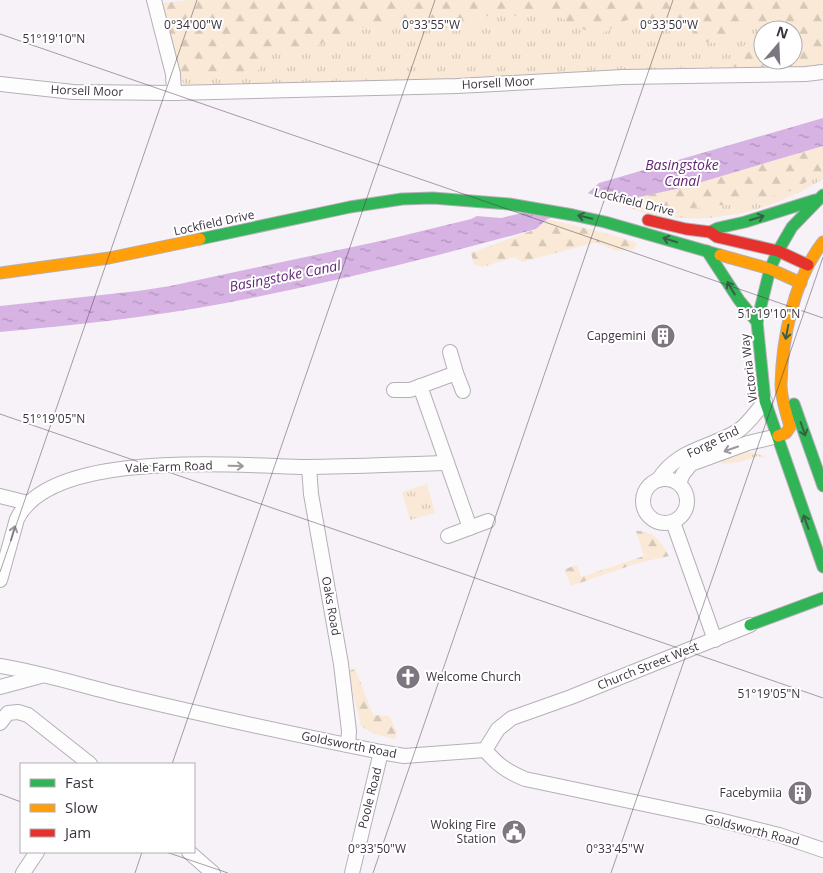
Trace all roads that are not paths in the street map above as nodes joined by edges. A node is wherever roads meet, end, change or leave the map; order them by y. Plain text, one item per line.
1 (154, 0) edge
2 (823, 72) edge
3 (0, 84) edge
4 (174, 93) junction
5 (468, 189) dead end
6 (820, 197) edge
7 (433, 198) junction
8 (639, 218) dead end
9 (710, 232) junction
10 (823, 242) edge
11 (707, 251) junction
12 (778, 251) junction
13 (808, 265) junction
14 (770, 268) junction
15 (0, 272) edge
16 (801, 283) junction
17 (758, 322) junction
18 (450, 352) dead end
19 (784, 365) junction
20 (456, 374) junction
21 (420, 386) junction
22 (394, 390) dead end
23 (463, 391) dead end
24 (765, 401) junction
25 (778, 436) junction
26 (447, 463) junction
27 (309, 467) junction
28 (658, 480) junction
29 (679, 483) junction
30 (823, 486) edge
31 (0, 496) edge
32 (28, 503) junction
33 (488, 521) dead end
34 (673, 522) junction
35 (470, 528) junction
36 (448, 536) dead end
37 (823, 567) edge
38 (0, 580) edge
39 (823, 598) edge
40 (750, 625) joint
41 (715, 640) junction
42 (0, 666) edge
43 (42, 676) junction
44 (0, 687) edge
45 (0, 723) edge
46 (348, 745) junction
47 (485, 750) junction
48 (381, 752) junction
49 (89, 763) edge
50 (823, 850) edge
51 (36, 853) edge
52 (190, 853) edge
53 (23, 873) edge
54 (213, 873) edge
55 (352, 873) edge

1 - 4 street
2 - 4 street, Horsell Moor
3 - 4 street, Horsell Moor
5 - 7 main road, Lockfield Drive
9 -> 6 main road, Lockfield Drive
6 - 12 main road, Victoria Way
11 -> 7 main road, Lockfield Drive
7 - 15 main road, Lockfield Drive
8 - 9 main road, Lockfield Drive
9 - 12 main road, Lockfield Drive
10 - 13 main road
11 - 14 main road, Lockfield Drive
17 -> 11 main road
12 - 13 main road, Lockfield Drive
12 - 14 main road, Victoria Way
13 - 16 main road
14 - 16 main road, Lockfield Drive
14 - 17 main road, Victoria Way
16 -> 19 main road
17 - 24 main road, Victoria Way
18 - 20 street
19 - 25 main road
19 -> 30 main road
20 - 21 street
20 - 23 street
21 - 22 street
21 - 26 street
24 - 25 main road, Victoria Way
24 - 28 street, Forge End
25 -> 29 street, Forge End
37 -> 25 main road, Victoria Way
26 - 27 street, Vale Farm Road
26 - 35 street
32 -> 27 street, Vale Farm Road
27 - 46 street, Oaks Road
28 - 29 street
28 - 34 street, Forge End
29 - 34 street
31 - 32 street
38 -> 32 street, Vale Farm Road
33 - 35 street
34 - 41 street
35 - 36 street
39 - 40 main road, Church Street West
40 - 41 street, Church Street West
41 - 47 street, Church Street West
42 - 43 street, Goldsworth Road
43 - 44 street, Goldsworth Road
43 - 46 street, Goldsworth Road
45 - 49 street
46 - 48 street, Goldsworth Road
47 - 48 street, Goldsworth Road
47 - 50 street, Goldsworth Road
48 - 55 street, Poole Road
51 - 53 street
52 - 54 street

